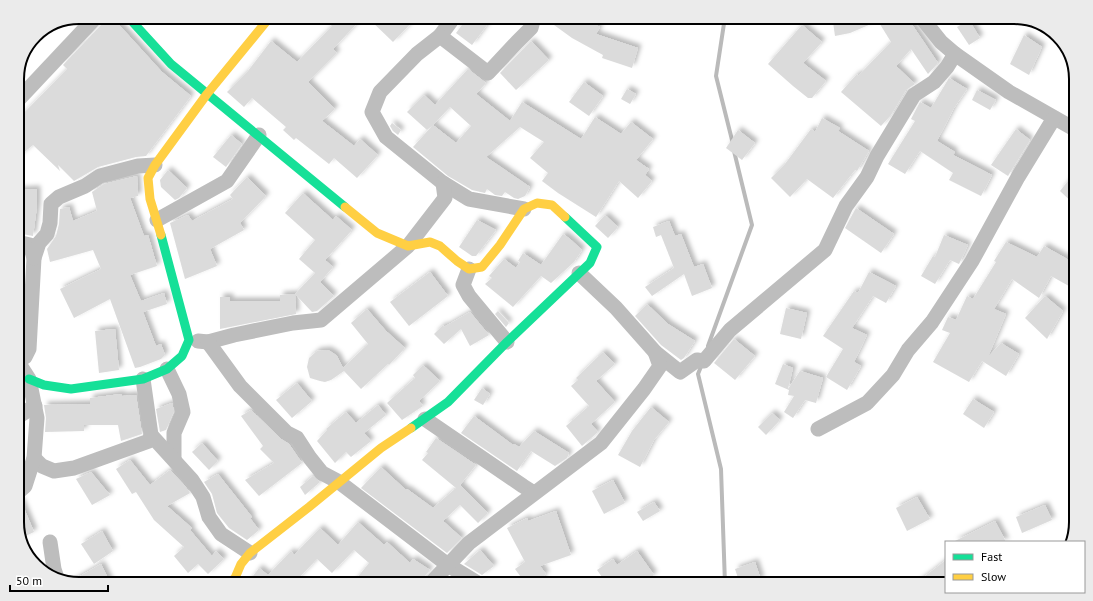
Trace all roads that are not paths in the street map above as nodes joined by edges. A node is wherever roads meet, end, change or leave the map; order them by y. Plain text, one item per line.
1 (89, 24) edge
2 (134, 24) edge
3 (264, 24) edge
4 (449, 24) edge
5 (532, 24) edge
6 (927, 24) edge
7 (440, 36) junction
8 (955, 54) junction
9 (24, 94) edge
10 (207, 94) junction
11 (1054, 118) junction
12 (1069, 126) edge
13 (259, 135) junction
14 (155, 165) junction
15 (443, 183) junction
16 (524, 209) junction
17 (157, 220) junction
18 (24, 244) edge
19 (408, 246) junction
20 (34, 258) junction
21 (469, 269) junction
22 (579, 273) junction
23 (189, 340) junction
24 (208, 342) junction
25 (507, 342) junction
26 (655, 352) junction
27 (24, 358) edge
28 (167, 369) junction
29 (24, 372) edge
30 (29, 379) junction
31 (143, 379) junction
32 (35, 406) junction
33 (24, 413) edge
34 (425, 419) junction
35 (818, 429) dead end
36 (151, 435) junction
37 (34, 458) junction
38 (174, 459) junction
39 (340, 482) junction
40 (24, 488) edge
41 (534, 493) junction
42 (50, 542) dead end
43 (250, 553) junction
44 (448, 565) junction
45 (55, 571) edge
46 (235, 577) edge
47 (437, 577) edge
48 (468, 577) edge

1 - 9 street
2 - 10 street
3 - 10 street
4 - 7 street
5 - 7 street
6 - 8 street
7 - 15 street
8 - 11 street
8 - 26 street
10 - 13 street
10 - 14 street
11 - 12 street
11 - 35 street
13 - 17 street
13 - 19 street
14 - 17 street
14 - 20 street
15 - 16 street
15 - 19 street
16 - 21 street
16 - 22 street
17 - 23 street
18 - 20 street
19 - 21 street
19 - 24 street
20 - 27 street
21 - 25 street
22 - 25 street
22 - 26 street
23 - 24 street
23 - 28 street
24 - 39 street
25 - 34 street
26 - 41 street
28 - 31 street
28 - 38 street
29 - 30 street
30 - 31 street
30 - 32 street
31 - 36 street
32 - 33 street
32 - 37 street
34 - 39 street
34 - 41 street
36 - 37 street
36 - 38 street
37 - 40 street
38 - 43 street
39 - 43 street
39 - 44 street
41 - 44 street
42 - 45 street
43 - 46 street
44 - 47 street
44 - 48 street

